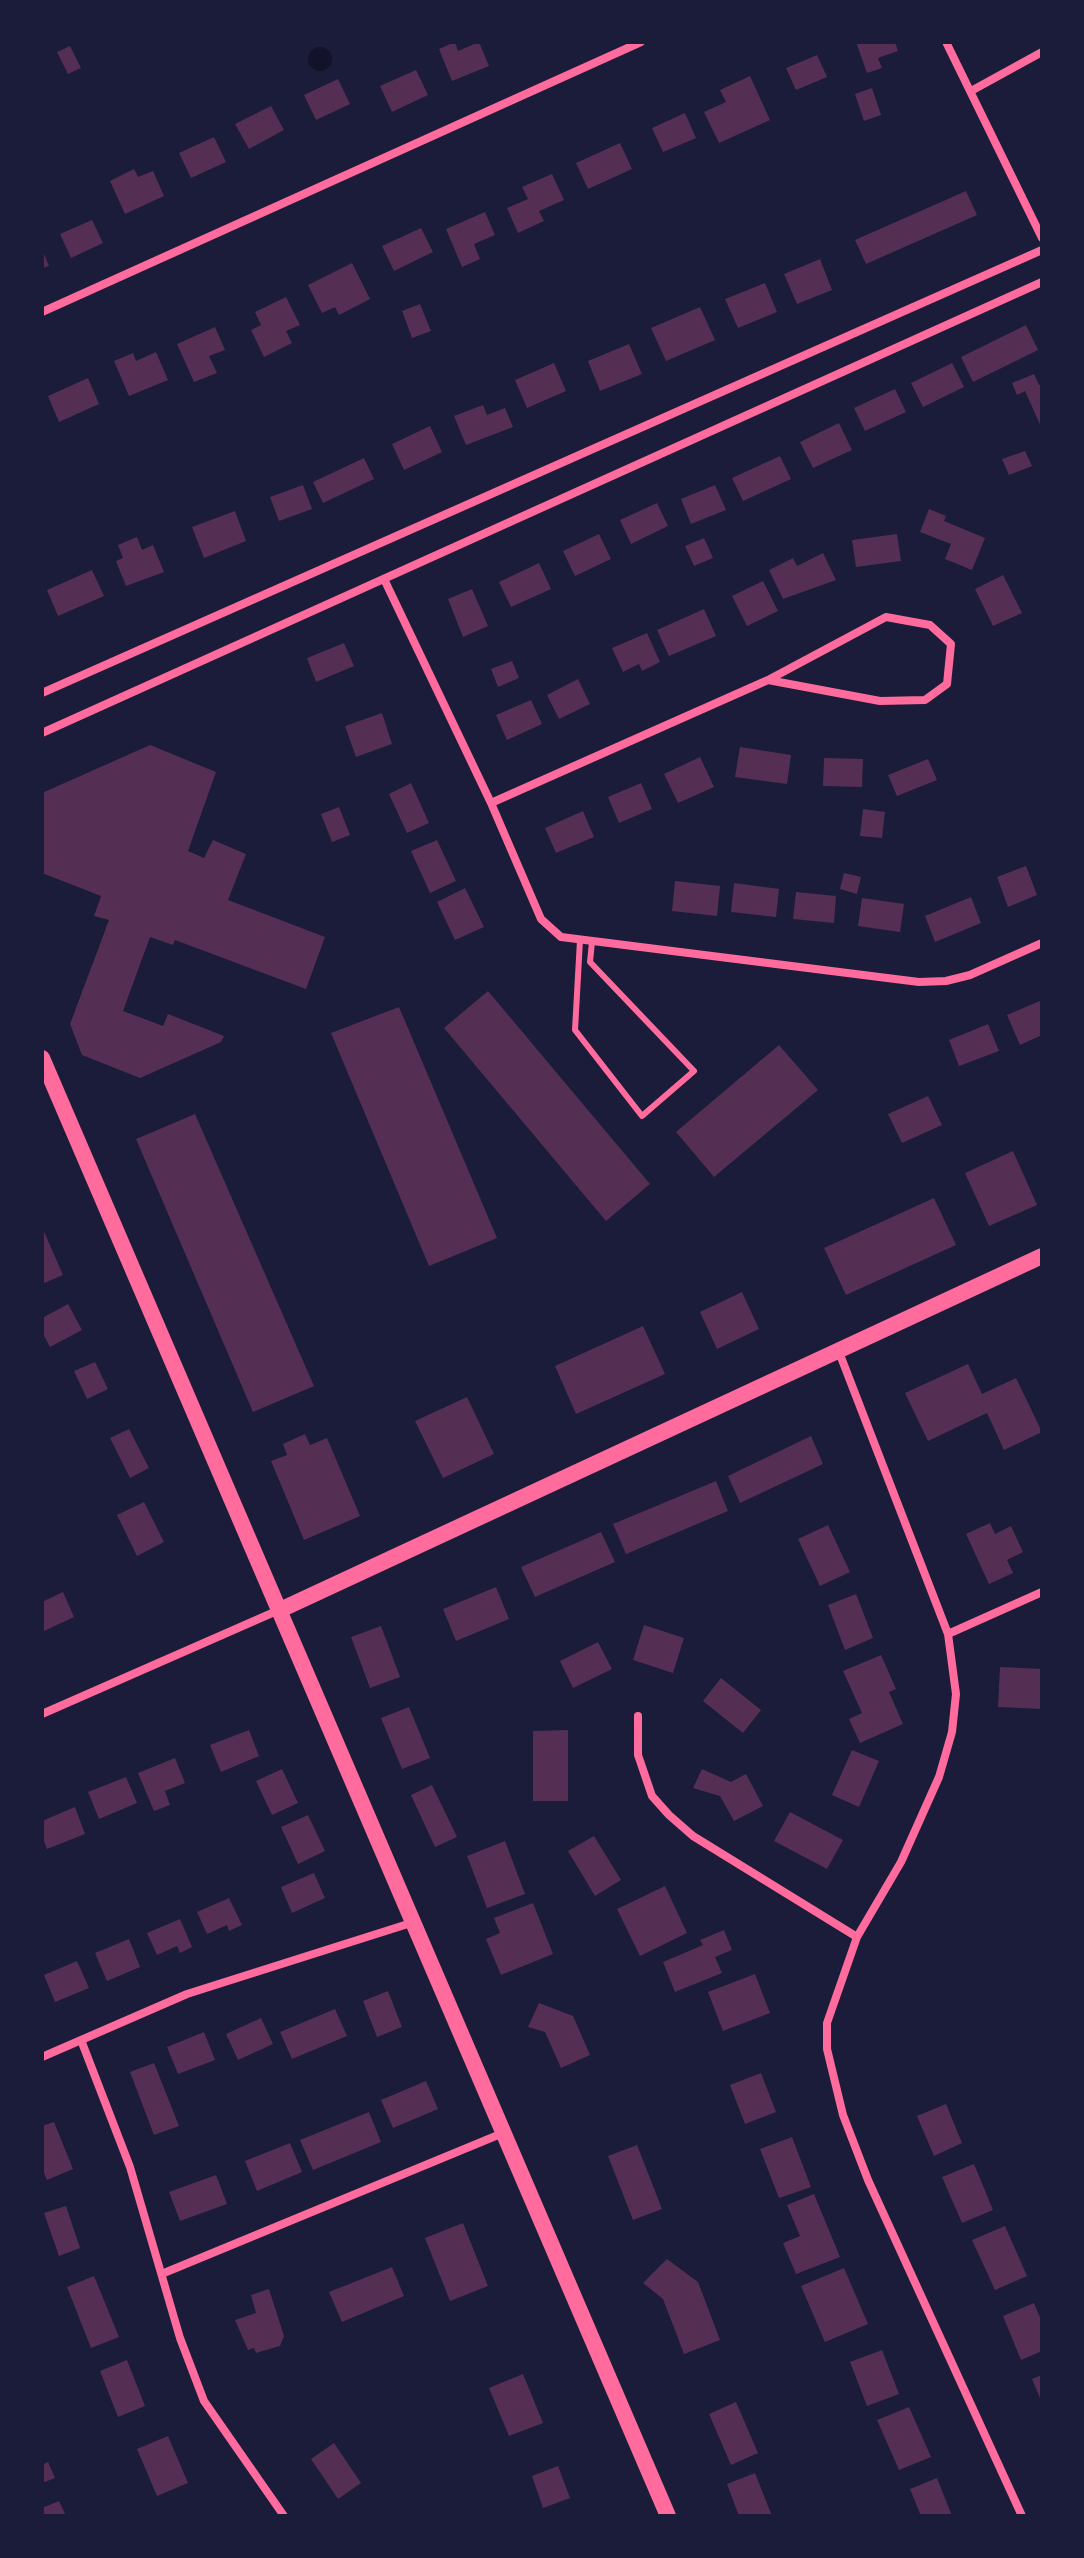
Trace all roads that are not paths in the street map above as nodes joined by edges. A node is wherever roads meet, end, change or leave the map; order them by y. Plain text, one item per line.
1 (641, 42) edge
2 (946, 42) edge
3 (1042, 52) edge
4 (971, 91) junction
5 (1042, 238) edge
6 (1042, 250) edge
7 (1042, 282) edge
8 (42, 312) edge
9 (384, 579) junction
10 (768, 680) junction
11 (42, 693) edge
12 (42, 733) edge
13 (491, 803) junction
14 (580, 940) junction
15 (592, 942) junction
16 (1042, 943) edge
17 (42, 1058) edge
18 (1042, 1256) edge
19 (839, 1352) junction
20 (1042, 1592) edge
21 (280, 1610) junction
22 (948, 1634) junction
23 (42, 1714) edge
24 (638, 1716) dead end
25 (411, 1923) junction
26 (857, 1937) junction
27 (81, 2040) junction
28 (42, 2057) edge
29 (503, 2133) junction
30 (164, 2273) junction
31 (284, 2516) edge
32 (668, 2516) edge
33 (1022, 2516) edge

1 - 8 street
2 - 4 street
3 - 4 street
4 - 5 street
6 - 11 street
7 - 9 street
9 - 12 street
9 - 13 street
10 - 10 street
10 - 13 street
13 - 14 street
14 - 15 street
14 - 15 lane
15 - 16 street
17 - 21 main road
18 - 19 main road
19 - 21 main road
19 - 22 street
20 - 22 street
21 - 23 street
21 - 25 main road
22 - 26 street
24 - 26 street
25 - 27 street
25 - 29 main road
26 - 33 street
27 - 28 street
27 - 30 street
29 - 30 street
29 - 32 main road
30 - 31 street

